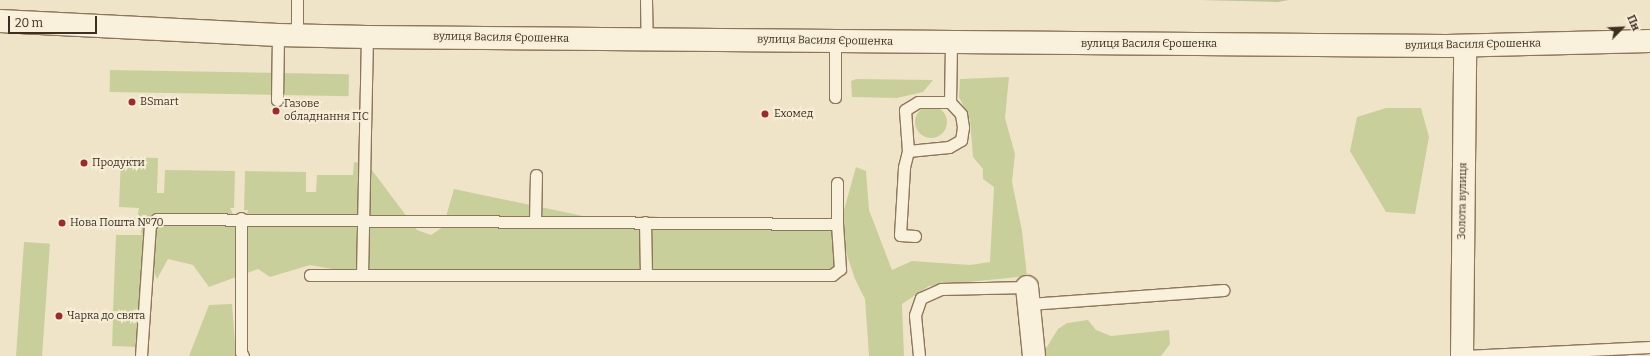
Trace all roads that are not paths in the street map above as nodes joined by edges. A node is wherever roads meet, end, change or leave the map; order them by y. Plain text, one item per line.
1 (297, 0) edge
2 (646, 0) edge
3 (0, 21) edge
4 (287, 35) junction
5 (367, 37) junction
6 (647, 39) junction
7 (835, 41) junction
8 (1650, 41) edge
9 (951, 42) junction
10 (1465, 46) junction
11 (835, 97) dead end
12 (277, 100) dead end
13 (950, 102) junction
14 (908, 151) junction
15 (536, 175) dead end
16 (837, 183) dead end
17 (241, 218) junction
18 (364, 220) junction
19 (536, 221) junction
20 (645, 222) junction
21 (837, 224) junction
22 (915, 236) dead end
23 (646, 274) junction
24 (310, 275) dead end
25 (362, 275) junction
26 (1223, 290) dead end
27 (1028, 296) junction
28 (1650, 347) edge
29 (141, 356) edge
30 (244, 356) edge
31 (919, 356) edge
32 (1034, 356) edge
33 (1462, 356) edge
34 (1465, 356) edge

1 - 4 lane
2 - 6 lane
3 - 4 main road, вулиця Василя Єрошенка
4 - 5 main road, вулиця Василя Єрошенка
4 - 12 lane
5 - 6 main road, вулиця Василя Єрошенка
5 - 18 lane
6 - 7 main road, вулиця Василя Єрошенка
7 - 9 main road, вулиця Василя Єрошенка
7 - 11 lane
8 - 10 main road, вулиця Василя Єрошенка
9 - 10 main road, вулиця Василя Єрошенка
9 - 13 lane
10 - 33 main road, Золота вулиця
13 - 14 lane
13 - 14 lane
14 - 22 lane
15 - 19 lane
16 - 21 lane
17 - 18 lane
17 - 29 lane
17 - 30 lane
18 - 19 lane
18 - 25 lane
19 - 20 lane
20 - 21 lane
20 - 23 lane
21 - 23 lane
23 - 25 lane
24 - 25 lane
26 - 27 lane
27 - 31 lane
27 - 32 main road
28 - 34 lane

